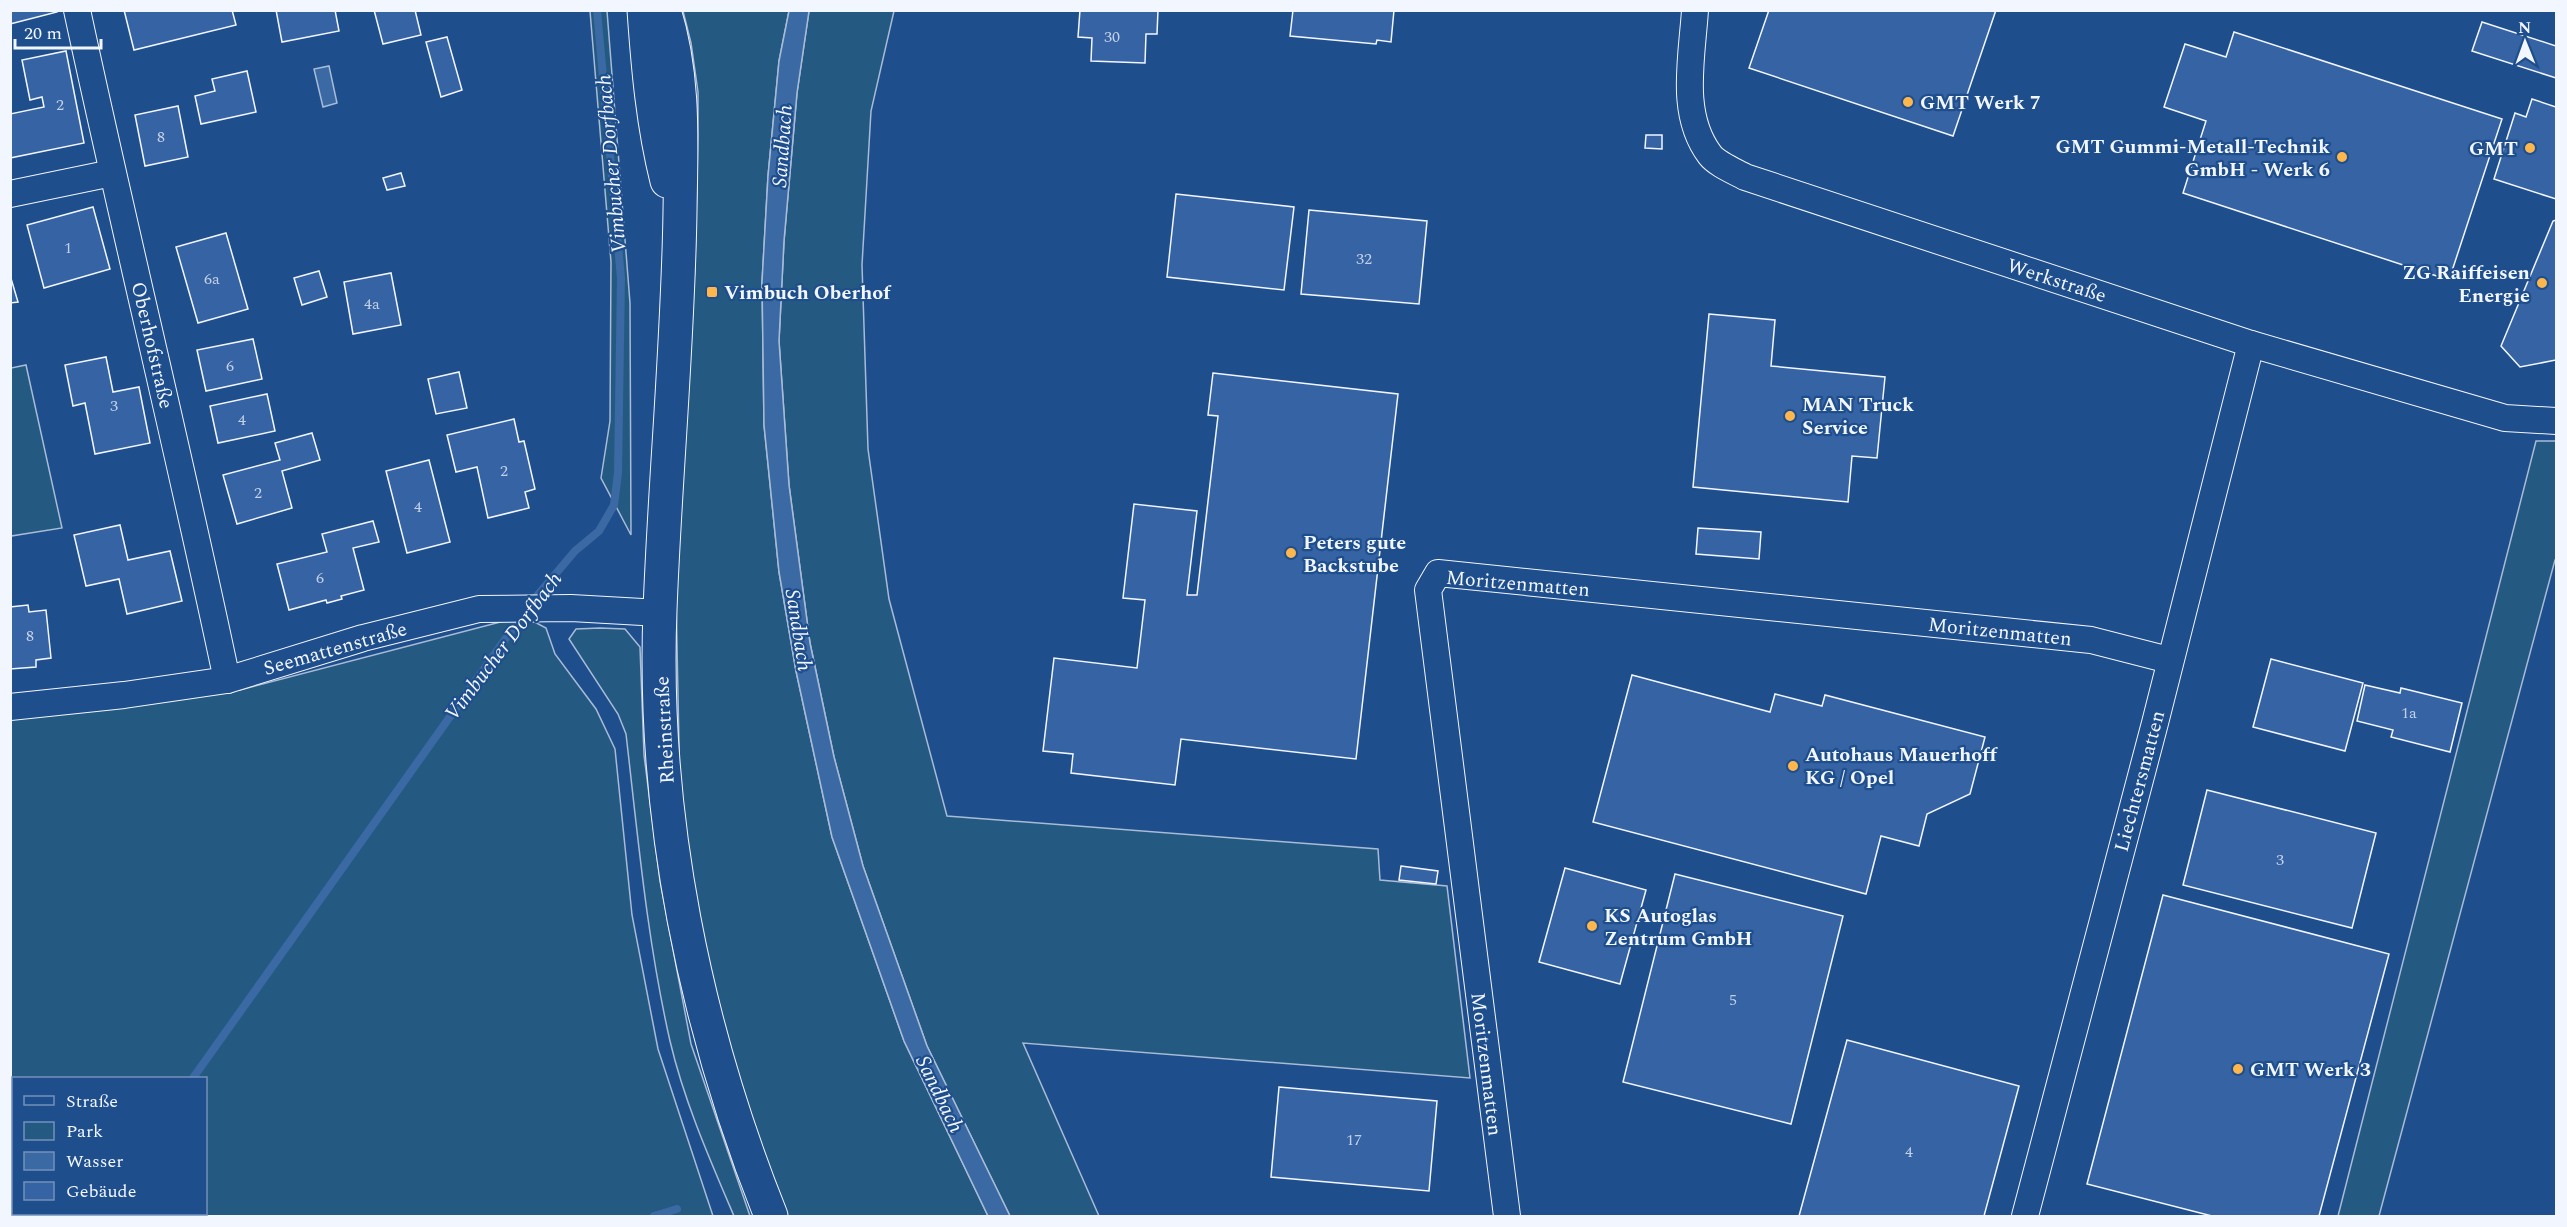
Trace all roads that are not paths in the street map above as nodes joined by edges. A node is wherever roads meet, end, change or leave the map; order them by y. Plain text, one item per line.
1 (77, 10) edge
2 (644, 10) edge
3 (664, 10) edge
4 (1695, 10) edge
5 (112, 173) junction
6 (10, 194) edge
7 (680, 231) junction
8 (2251, 344) junction
9 (2556, 421) edge
10 (660, 613) junction
11 (2169, 660) junction
12 (227, 680) junction
13 (10, 706) edge
14 (771, 1216) edge
15 (1507, 1216) edge
16 (2025, 1216) edge

1 - 5 street, Oberhofstraße
2 - 7 street
3 - 7 street
4 - 8 street, Werkstraße
5 - 6 street
5 - 12 street, Oberhofstraße
7 - 10 street, Rheinstraße
8 - 9 street, Werkstraße
8 - 11 street, Liechtersmatten
10 - 12 street, Seemattenstraße
10 - 14 street, Rheinstraße
11 - 15 street, Moritzenmatten
11 - 16 street, Liechtersmatten
12 - 13 street, Seemattenstraße

